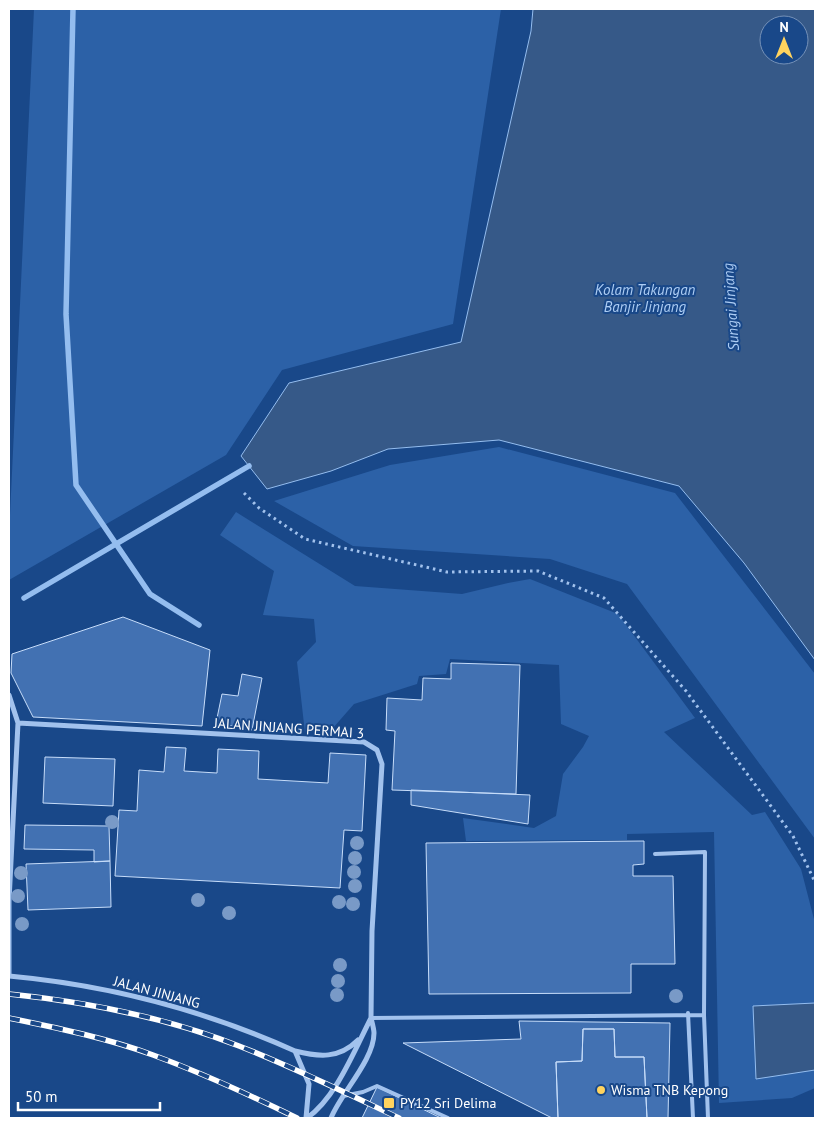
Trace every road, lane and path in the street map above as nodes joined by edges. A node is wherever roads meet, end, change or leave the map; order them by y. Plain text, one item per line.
1 (244, 493) dead end
2 (9, 695) edge
3 (18, 723) junction
4 (655, 854) dead end
5 (815, 882) edge
6 (9, 976) edge
7 (688, 1013) junction
8 (704, 1015) junction
9 (371, 1018) junction
10 (363, 1034) junction
11 (295, 1051) junction
12 (343, 1096) junction
13 (306, 1118) edge
14 (331, 1118) edge
15 (448, 1118) edge
16 (693, 1118) edge
17 (708, 1118) edge

1 - 5 path
2 - 3 street
3 - 6 street
3 - 9 street, JALAN JINJANG PERMAI 3
4 - 8 lane
6 - 11 street, JALAN JINJANG
7 - 8 lane
7 - 9 lane
7 - 16 lane
8 - 17 lane
9 - 10 street
9 - 12 street, JALAN JINJANG PERMAI 3
10 - 11 street, JALAN JINJANG
10 - 13 street
11 - 13 street
12 - 14 street, JALAN JINJANG PERMAI 3
12 - 15 lane

